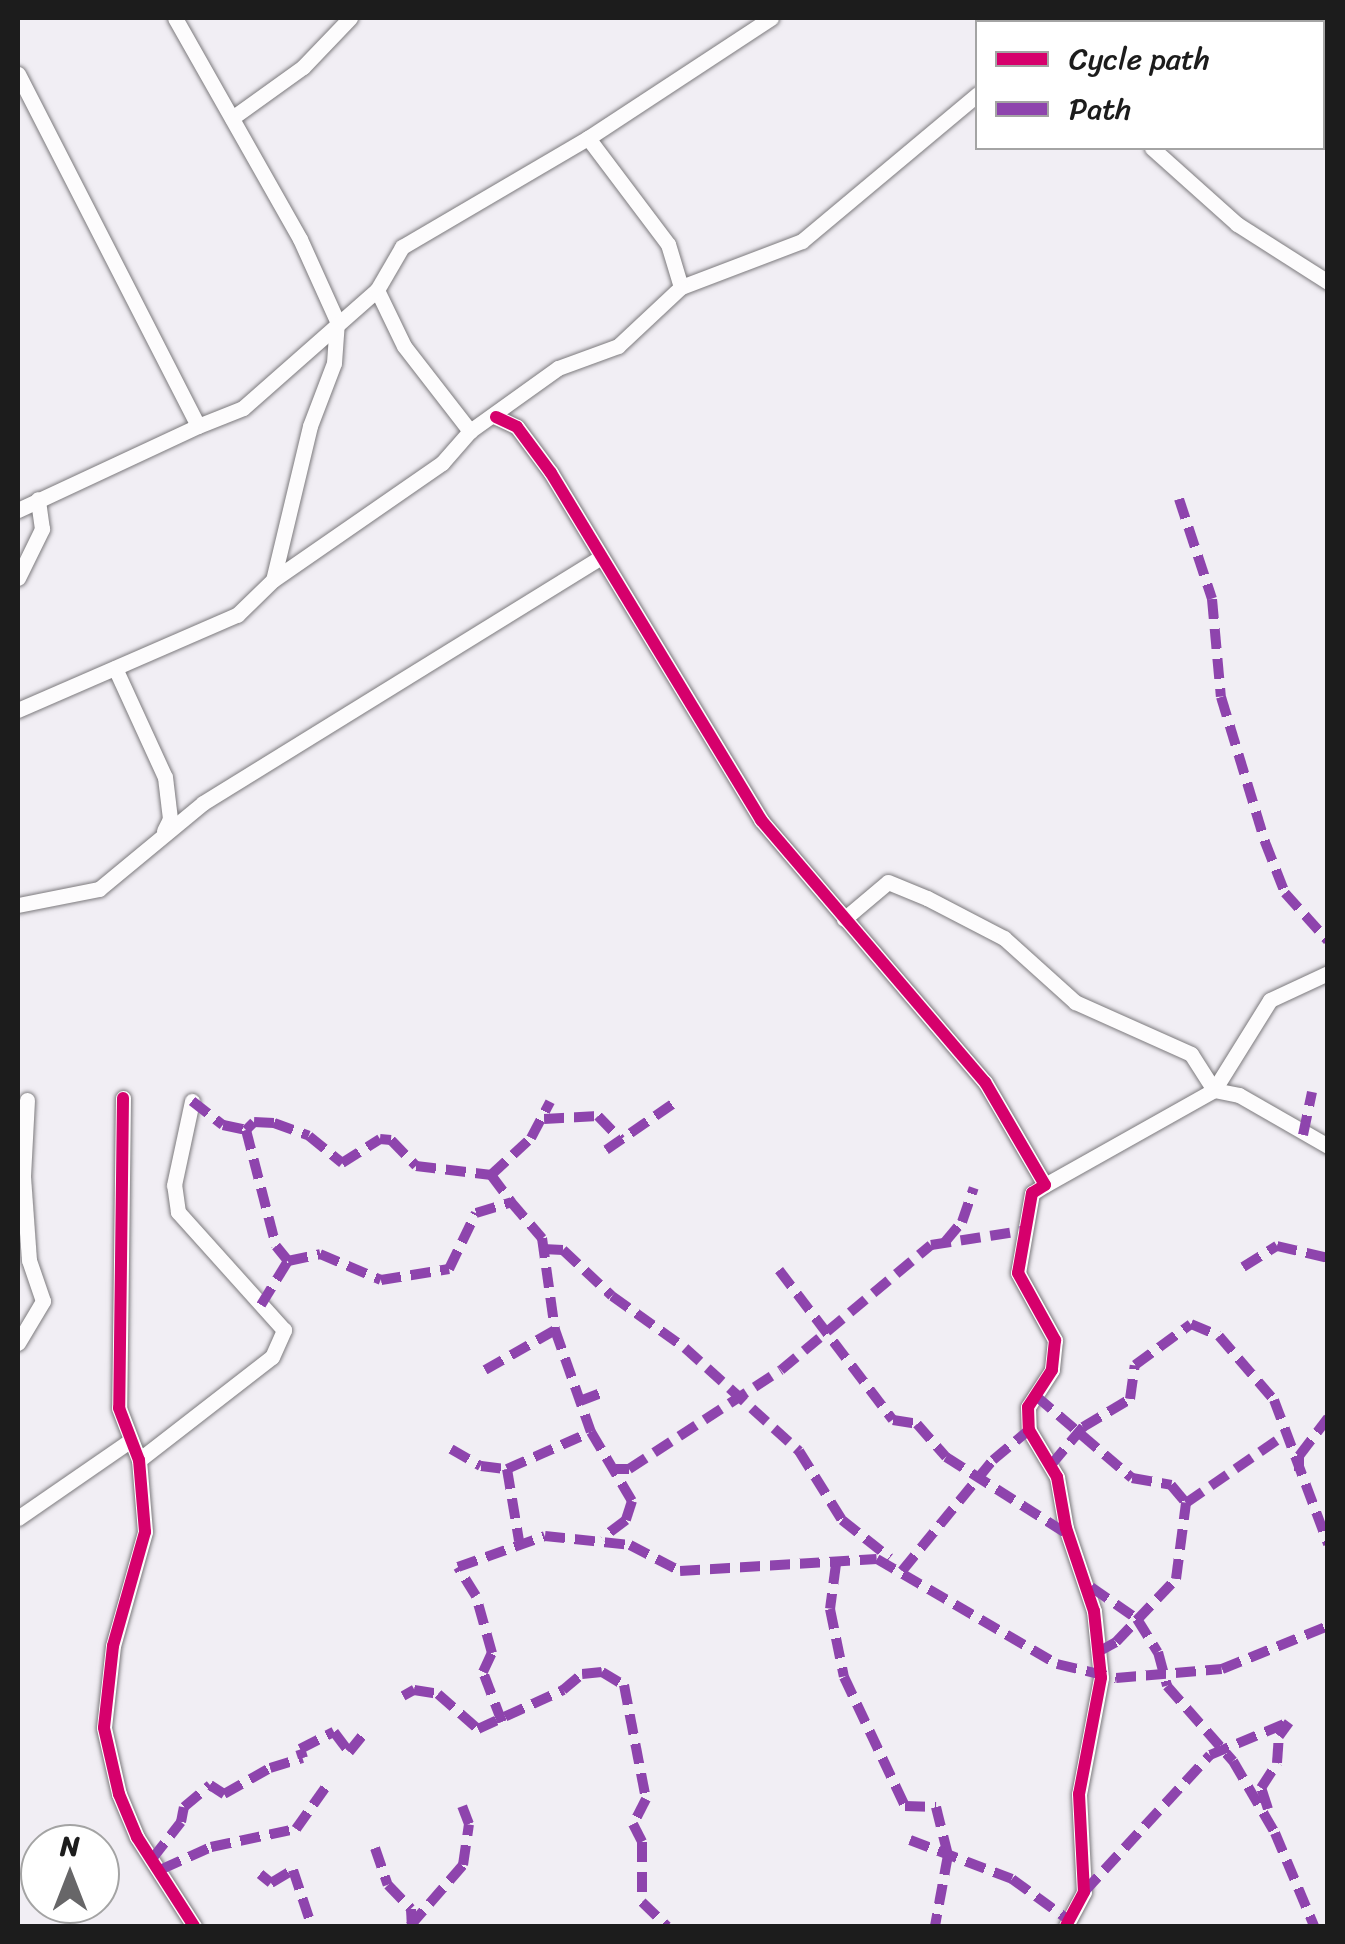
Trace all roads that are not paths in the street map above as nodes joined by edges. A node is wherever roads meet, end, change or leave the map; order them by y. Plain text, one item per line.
1 (175, 18) edge
2 (350, 18) edge
3 (772, 18) edge
4 (18, 74) edge
5 (975, 97) edge
6 (232, 118) junction
7 (588, 138) junction
8 (1154, 150) edge
9 (1328, 282) edge
10 (681, 288) junction
11 (377, 290) junction
12 (338, 322) junction
13 (496, 417) junction
14 (198, 426) junction
15 (470, 432) junction
16 (38, 500) junction
17 (18, 510) edge
18 (598, 559) junction
19 (18, 578) edge
20 (273, 580) junction
21 (116, 668) junction
22 (18, 710) edge
23 (164, 834) junction
24 (18, 904) edge
25 (844, 919) junction
26 (1328, 974) edge
27 (1214, 1090) junction
28 (124, 1098) dead end
29 (27, 1100) dead end
30 (192, 1101) dead end
31 (1328, 1146) edge
32 (1045, 1185) junction
33 (18, 1343) edge
34 (131, 1440) junction
35 (139, 1460) junction
36 (18, 1518) edge
37 (194, 1926) edge
38 (1066, 1926) edge

1 - 6 street
2 - 6 street
3 - 7 street
4 - 14 street
5 - 10 street
6 - 12 street
7 - 10 street
7 - 11 street
8 - 9 street
10 - 13 street
11 - 12 street
11 - 15 street
12 - 14 street
12 - 20 street
13 - 15 street
13 - 18 street
14 - 16 street
15 - 20 street
16 - 17 street
16 - 19 street
18 - 23 street
18 - 25 street
20 - 21 street
21 - 22 street
21 - 23 street
23 - 24 street
25 - 27 street
25 - 32 street
26 - 27 street
27 - 31 street
27 - 32 street
28 - 34 street
29 - 33 street
30 - 35 street
32 - 38 street
34 - 35 street
34 - 36 street
35 - 37 street

